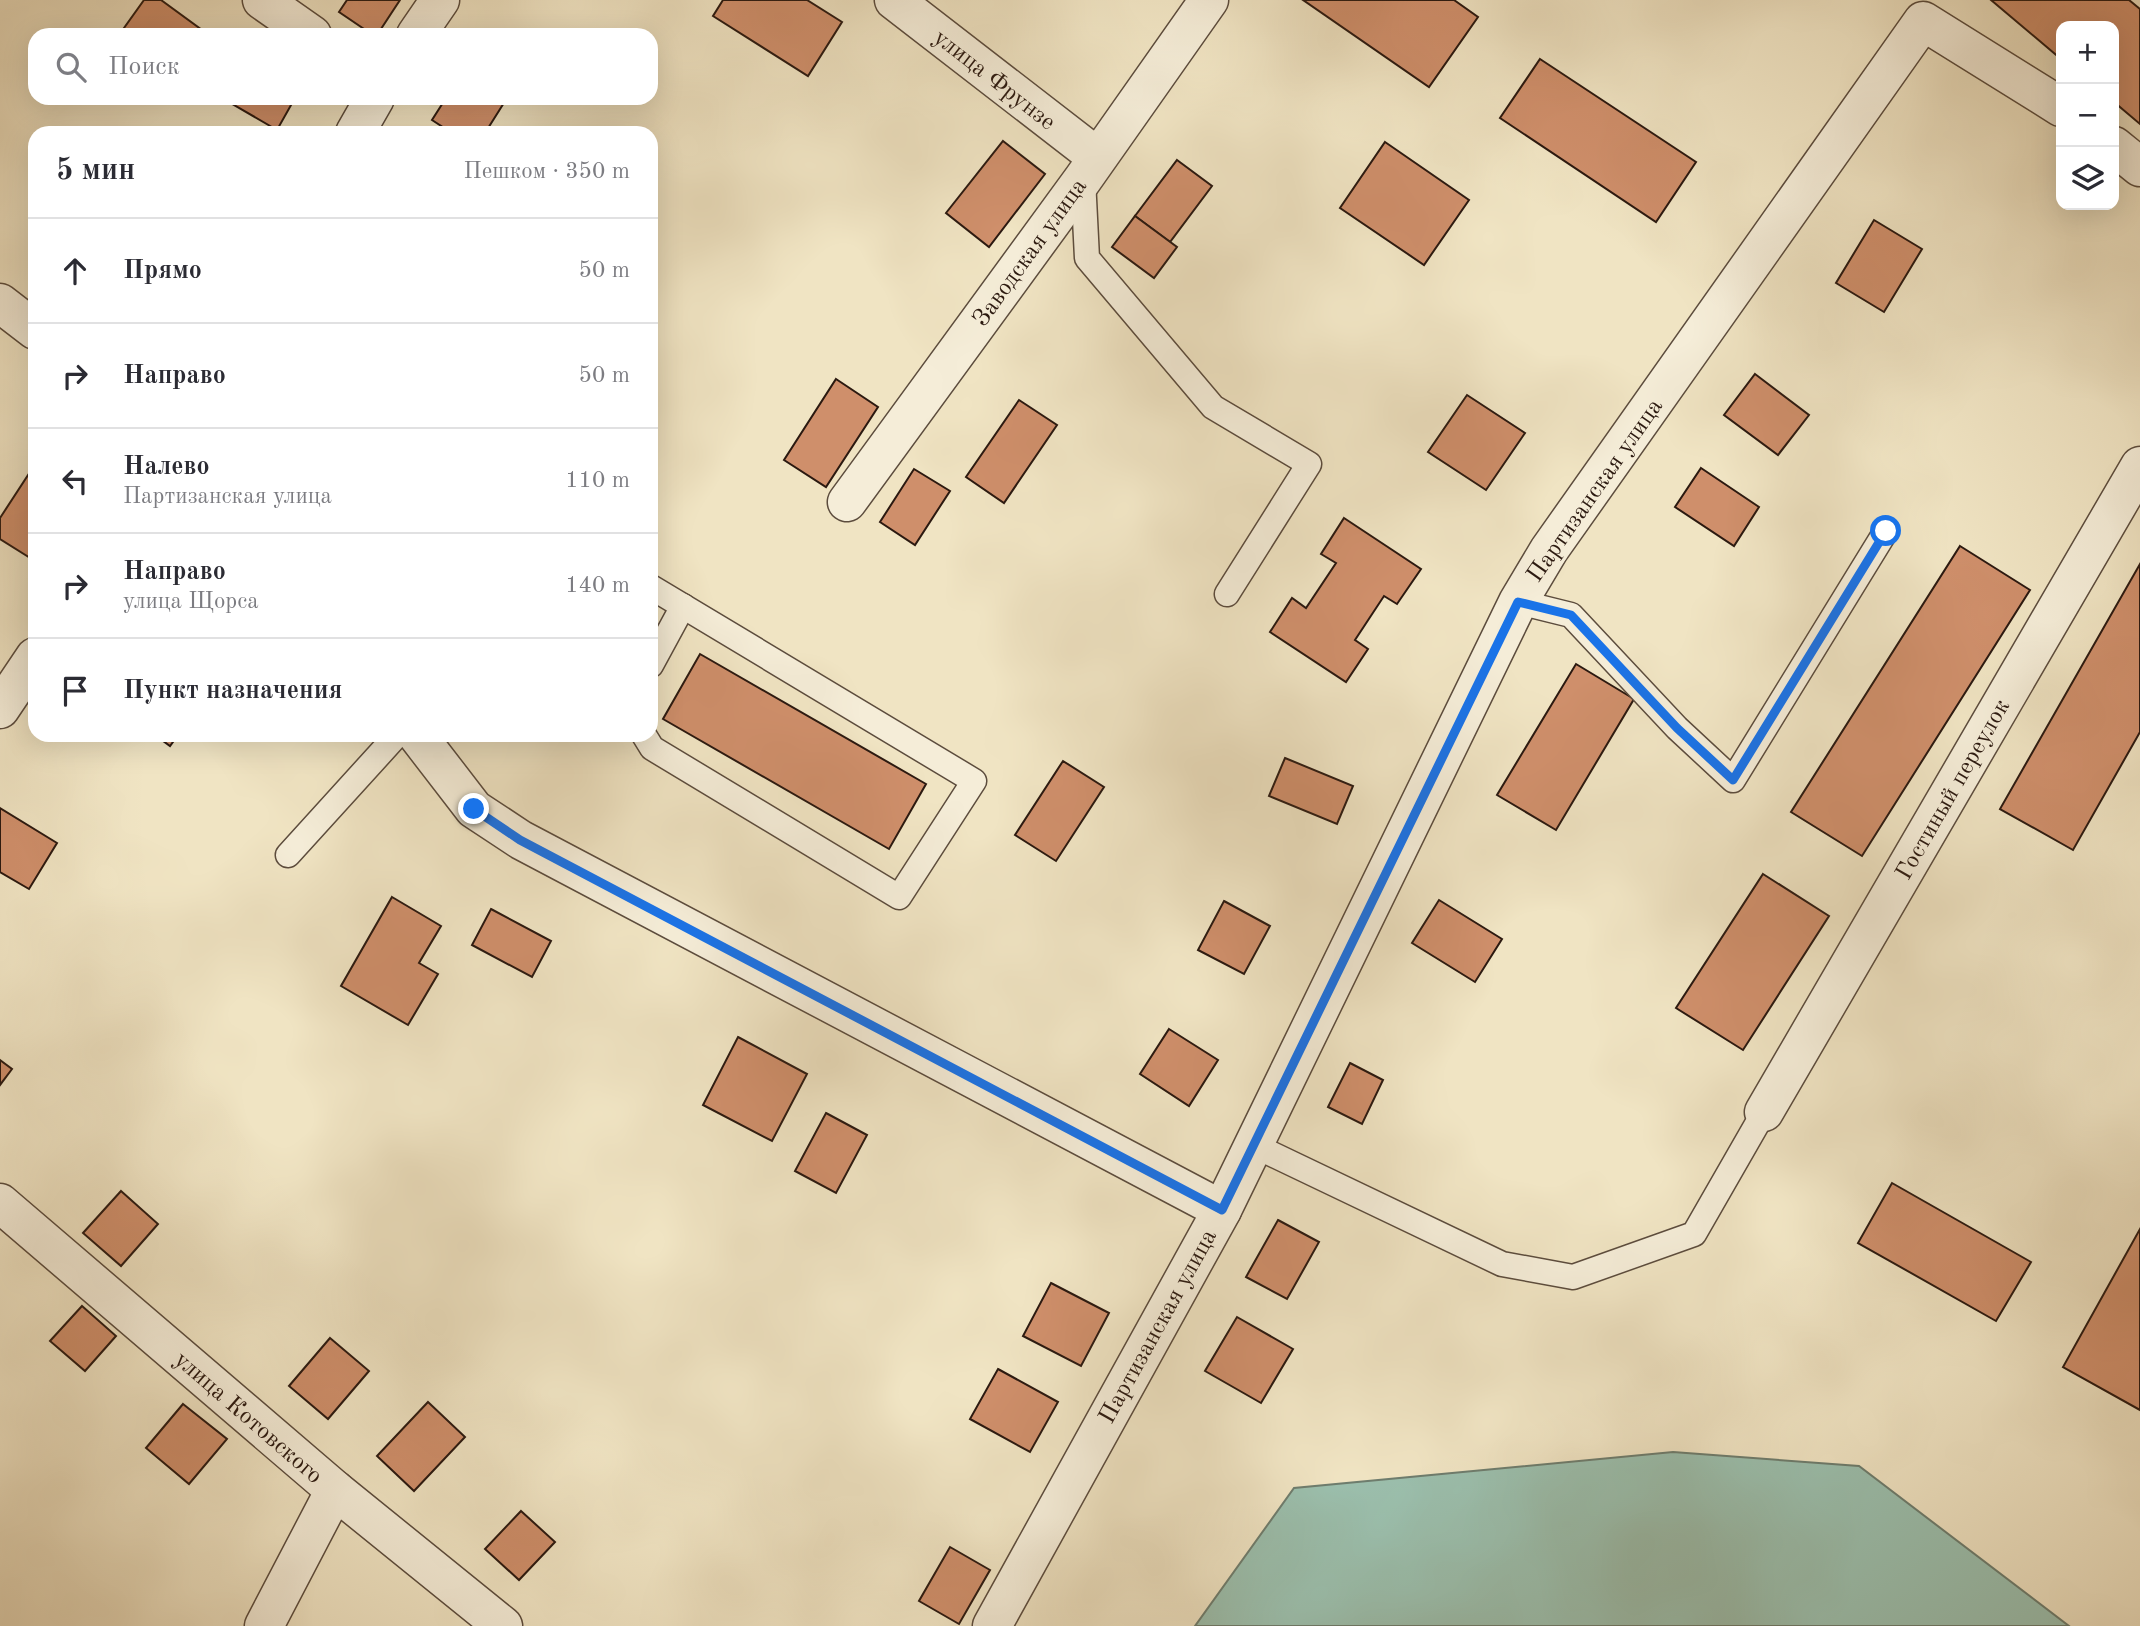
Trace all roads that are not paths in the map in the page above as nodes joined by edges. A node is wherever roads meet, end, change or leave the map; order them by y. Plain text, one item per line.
1 (262, 0) edge
2 (440, 0) edge
3 (894, 0) edge
4 (1209, 0) edge
5 (302, 28) edge
6 (421, 28) edge
7 (2056, 104) edge
8 (371, 105) edge
9 (359, 126) edge
10 (2115, 147) edge
11 (2140, 167) edge
12 (1090, 168) junction
13 (0, 303) edge
14 (28, 325) edge
15 (2140, 466) edge
16 (847, 502) dead end
17 (1886, 531) dead end
18 (658, 591) edge
19 (1227, 594) dead end
20 (1518, 602) junction
21 (683, 606) junction
22 (658, 652) edge
23 (28, 667) edge
24 (0, 709) edge
25 (391, 742) edge
26 (422, 742) edge
27 (648, 742) edge
28 (288, 855) dead end
29 (1764, 1112) joint
30 (1253, 1145) junction
31 (0, 1203) edge
32 (1222, 1210) junction
33 (335, 1490) junction
34 (264, 1626) edge
35 (503, 1626) edge
36 (992, 1626) edge

1 - 5 street
2 - 6 street
3 - 12 street, улица Фрунзе
4 - 12 street, Заводская улица
7 - 20 street, Партизанская улица
8 - 9 street
10 - 11 street
12 - 16 street, Заводская улица
12 - 19 lane
13 - 14 street
15 - 29 street, Гостиный переулок
17 - 20 lane
18 - 21 lane
20 - 30 street, Партизанская улица
21 - 22 lane
21 - 27 lane
23 - 24 street
25 - 28 lane
26 - 32 street
29 - 30 lane
30 - 32 street, Партизанская улица
31 - 33 street, улица Котовского
32 - 36 street, Партизанская улица
33 - 34 street
33 - 35 street, улица Котовского

